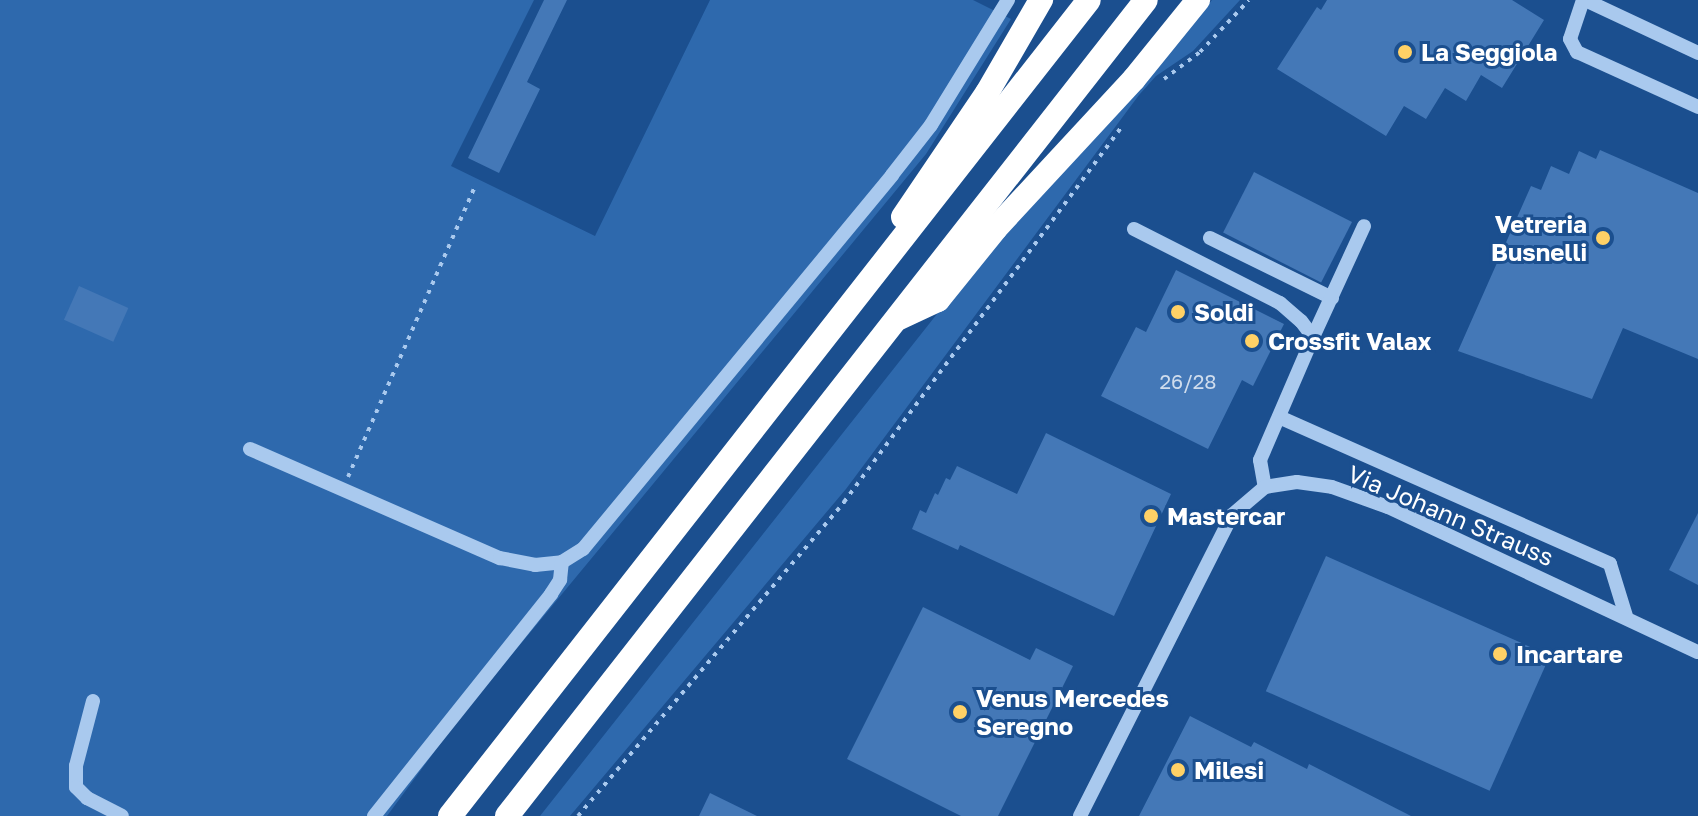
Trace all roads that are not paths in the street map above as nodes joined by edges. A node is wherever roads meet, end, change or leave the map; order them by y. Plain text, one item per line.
1 (1008, 0) edge
2 (1041, 0) edge
3 (1089, 0) edge
4 (1146, 0) edge
5 (1198, 0) edge
6 (1584, 0) edge
7 (1698, 53) edge
8 (1698, 107) edge
9 (1364, 226) dead end
10 (1134, 229) dead end
11 (1210, 238) dead end
12 (856, 298) junction
13 (1332, 298) junction
14 (892, 325) junction
15 (1313, 337) junction
16 (1279, 417) junction
17 (250, 449) dead end
18 (1265, 487) junction
19 (562, 562) junction
20 (1626, 616) junction
21 (1698, 652) edge
22 (93, 701) dead end
23 (122, 816) edge
24 (374, 816) edge
25 (450, 816) edge
26 (507, 816) edge
27 (1080, 816) edge

1 - 19 street
2 - 12 highway
3 - 12 highway
4 - 14 highway
5 - 14 highway
6 - 7 street
6 - 8 street
9 - 13 street
10 - 15 street
11 - 13 street
12 - 25 highway
13 - 15 street
14 - 26 highway
15 - 16 street
16 - 18 street
16 - 20 street
17 - 19 street
18 - 20 street, Via Johann Strauss
18 - 27 street
19 - 24 street
20 - 21 street, Via Johann Strauss
22 - 23 street

